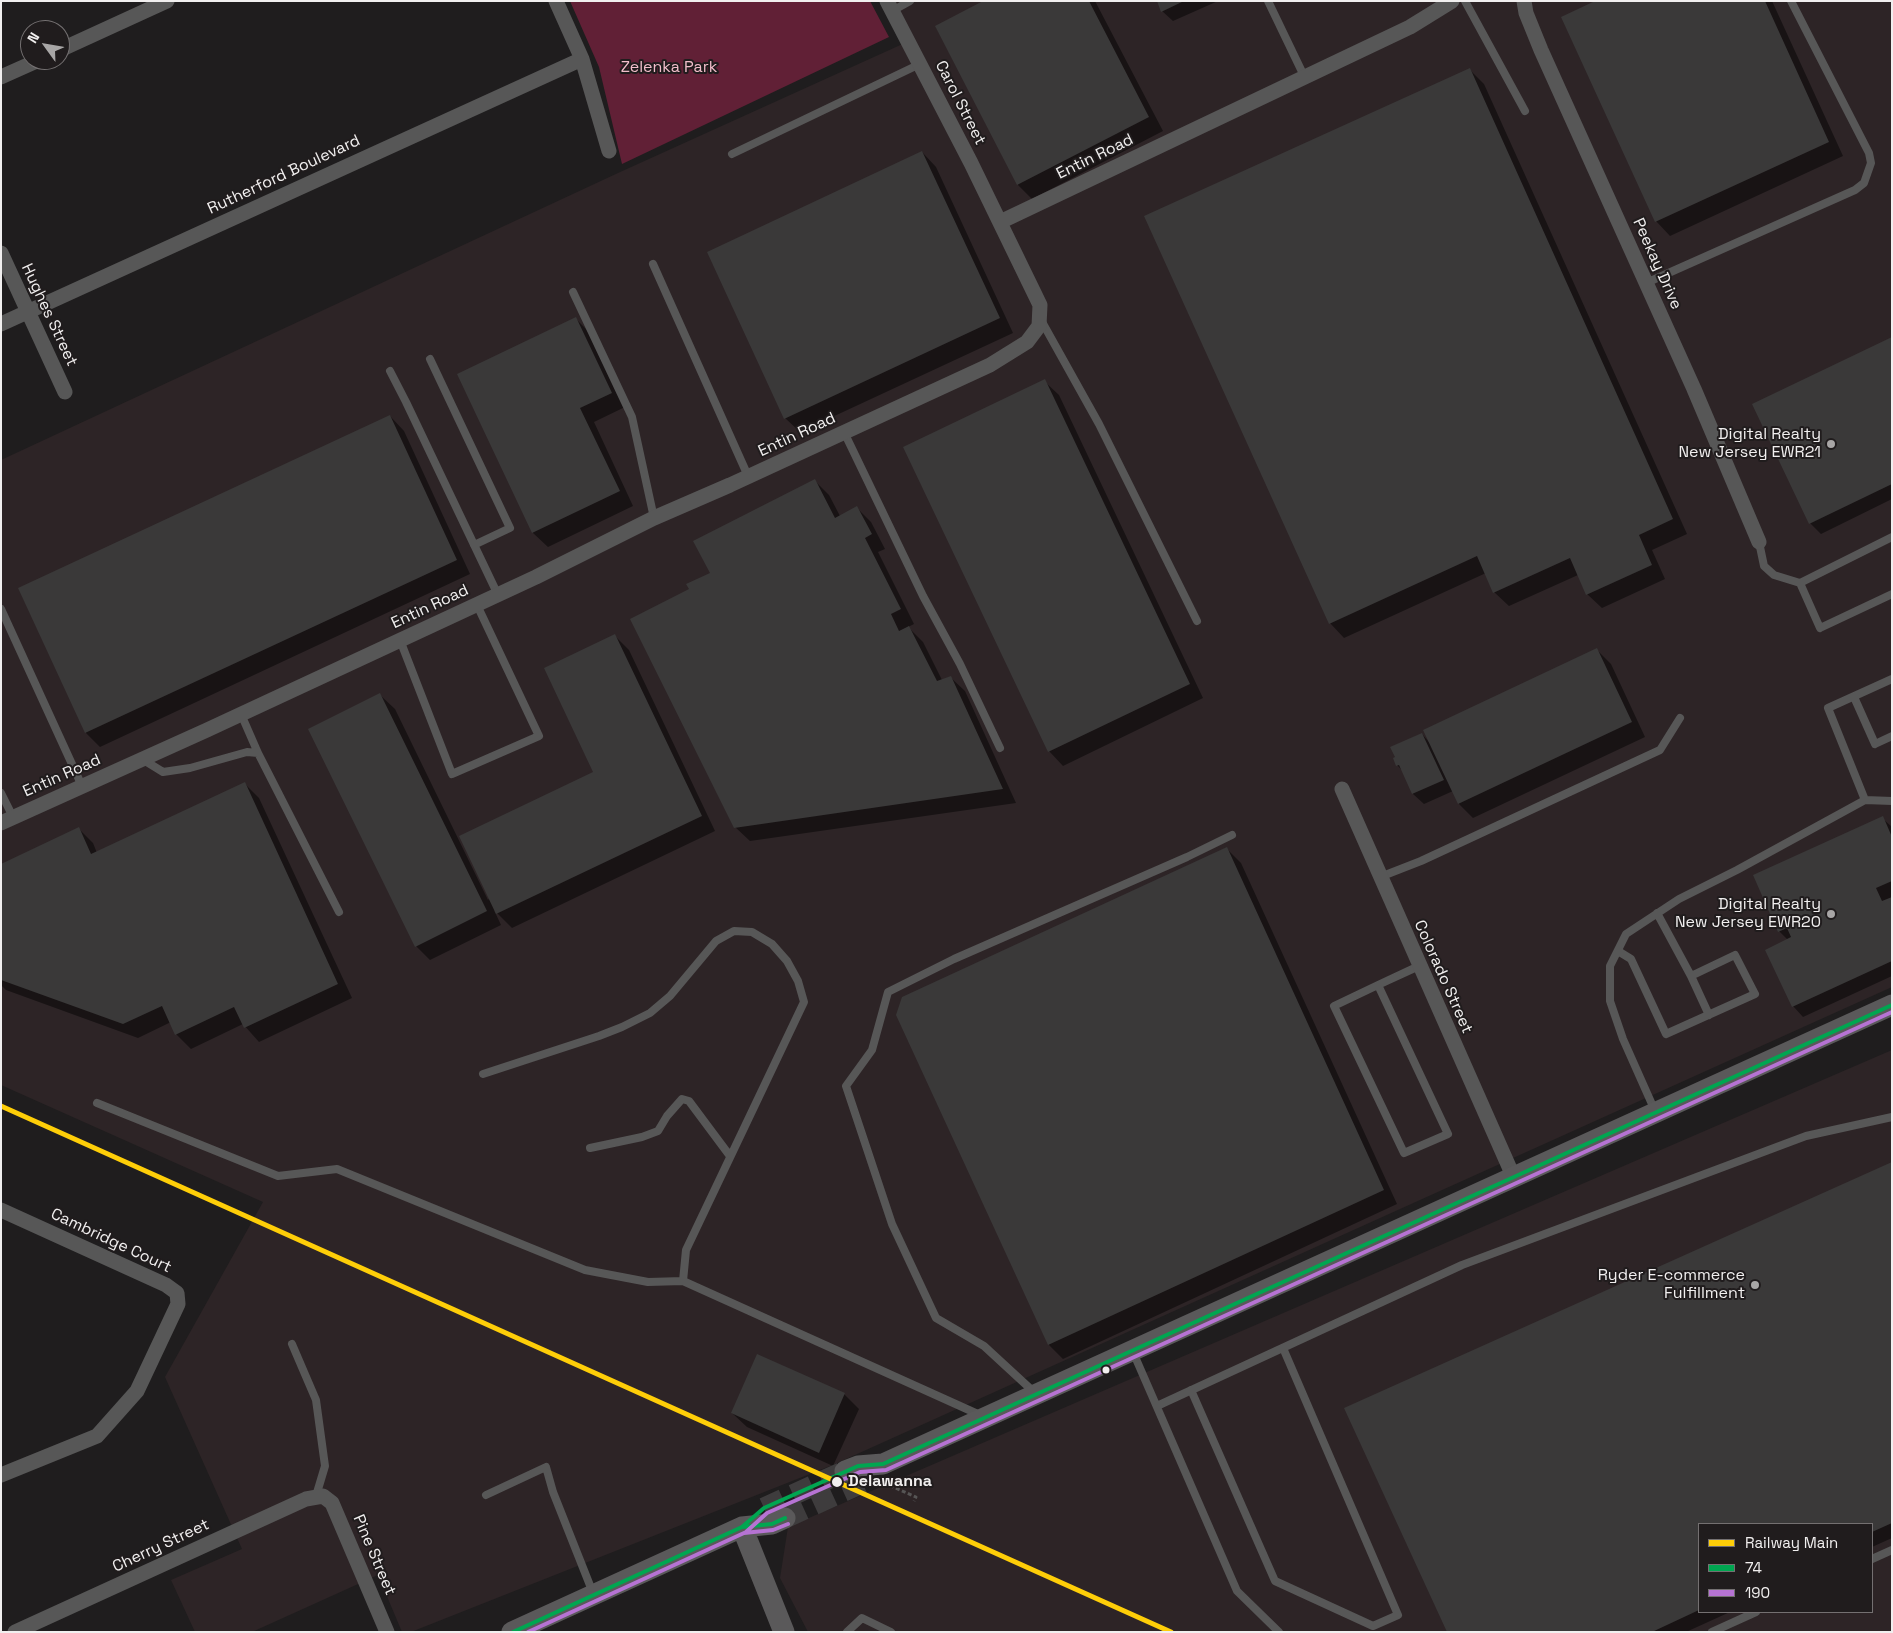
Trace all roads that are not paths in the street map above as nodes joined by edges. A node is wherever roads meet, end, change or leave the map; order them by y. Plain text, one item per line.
1 (167, 1) edge
2 (556, 1) edge
3 (910, 1) edge
4 (1268, 1) edge
5 (1452, 1) edge
6 (1465, 1) edge
7 (1791, 1) edge
8 (1526, 2) edge
9 (889, 6) edge
10 (70, 45) edge
11 (582, 58) junction
12 (920, 64) junction
13 (20, 68) edge
14 (1, 77) edge
15 (1305, 78) junction
16 (1525, 112) dead end
17 (609, 151) dead end
18 (732, 154) dead end
19 (1000, 222) junction
20 (1, 253) edge
21 (653, 264) dead end
22 (1646, 283) junction
23 (573, 292) dead end
24 (28, 312) junction
25 (1039, 316) junction
26 (1, 324) edge
27 (430, 359) dead end
28 (390, 371) dead end
29 (65, 392) dead end
30 (844, 432) junction
31 (748, 476) junction
32 (654, 518) junction
33 (1892, 537) edge
34 (1759, 542) joint
35 (474, 545) junction
36 (1800, 583) junction
37 (1892, 594) edge
38 (498, 595) junction
39 (477, 605) junction
40 (1, 609) edge
41 (1197, 621) dead end
42 (400, 640) junction
43 (1892, 679) edge
44 (1854, 696) junction
45 (241, 714) junction
46 (1680, 718) dead end
47 (1892, 736) edge
48 (1000, 748) dead end
49 (258, 753) junction
50 (142, 759) junction
51 (82, 786) junction
52 (1342, 789) dead end
53 (1, 793) edge
54 (1866, 800) junction
55 (1892, 801) edge
56 (7, 820) edge
57 (1232, 835) dead end
58 (1380, 877) junction
59 (338, 912) dead end
60 (1657, 913) junction
61 (1618, 951) junction
62 (1419, 966) junction
63 (1692, 976) junction
64 (1378, 985) junction
65 (1892, 1005) edge
66 (1708, 1014) junction
67 (483, 1074) dead end
68 (97, 1103) dead end
69 (1656, 1113) junction
70 (1892, 1117) edge
71 (590, 1148) dead end
72 (730, 1156) junction
73 (1514, 1178) junction
74 (1, 1210) edge
75 (683, 1281) junction
76 (292, 1344) dead end
77 (1283, 1348) junction
78 (1132, 1350) junction
79 (1191, 1390) junction
80 (1036, 1394) junction
81 (1157, 1406) junction
82 (984, 1417) junction
83 (846, 1472) tunnel mouth
84 (1, 1475) edge
85 (486, 1495) dead end
86 (320, 1496) junction
87 (764, 1508) tunnel mouth
88 (785, 1518) tunnel mouth
89 (742, 1527) junction
90 (1892, 1550) edge
91 (1873, 1559) edge
92 (594, 1595) junction
93 (1754, 1613) edge
94 (16, 1632) edge
95 (387, 1632) edge
96 (512, 1632) edge
97 (784, 1632) edge
98 (847, 1632) edge
99 (891, 1632) edge
100 (1279, 1632) edge
101 (1712, 1632) edge

1 - 10 street
2 - 11 street
3 - 9 lane
4 - 15 lane
5 - 15 street, Entin Road
6 - 16 lane
7 - 22 lane
8 - 22 street, Peekay Drive
9 - 12 street, Carol Street
11 - 17 street
11 - 24 street, Rutherford Boulevard
12 - 18 lane
12 - 19 street, Carol Street
13 - 14 street
15 - 19 street, Entin Road
19 - 25 street
20 - 24 street, Hughes Street
21 - 31 lane
22 - 34 street, Peekay Drive
23 - 32 lane
24 - 26 street, Rutherford Boulevard
24 - 29 street, Hughes Street
25 - 30 street, Entin Road
25 - 41 lane
27 - 35 lane
28 - 35 lane
30 - 31 street, Entin Road
30 - 48 lane
31 - 32 street, Entin Road
32 - 38 street, Entin Road
33 - 36 lane
34 - 36 lane
35 - 38 lane
36 - 37 lane
38 - 39 street, Entin Road
39 - 42 street, Entin Road
39 - 42 lane
40 - 51 lane
42 - 45 street, Entin Road
43 - 44 lane
44 - 47 lane
44 - 54 lane
45 - 49 lane
45 - 50 street, Entin Road
46 - 58 lane
49 - 50 lane
49 - 59 lane
50 - 51 street, Entin Road
51 - 56 street, Entin Road
52 - 58 street, Colorado Street
53 - 56 lane
54 - 55 lane
54 - 60 lane
57 - 80 lane
58 - 62 street, Colorado Street
60 - 61 lane
60 - 63 lane
61 - 66 lane
61 - 69 lane
62 - 64 lane
62 - 73 street, Colorado Street
63 - 66 lane
63 - 66 lane
64 - 64 lane
65 - 69 street
67 - 72 lane
68 - 75 lane
69 - 73 street
70 - 77 lane
71 - 72 lane
72 - 75 lane
73 - 78 street
74 - 84 street, Cambridge Court
75 - 82 lane
76 - 86 lane
77 - 79 lane
77 - 79 lane
78 - 80 street
78 - 81 lane
79 - 81 lane
80 - 82 street
81 - 100 lane
82 - 83 street
85 - 92 lane
86 - 94 street, Cherry Street
86 - 95 street, Pine Street
87 - 89 street
88 - 89 street
89 - 92 street
89 - 97 street
90 - 91 lane
92 - 96 street
93 - 101 lane
98 - 99 lane

